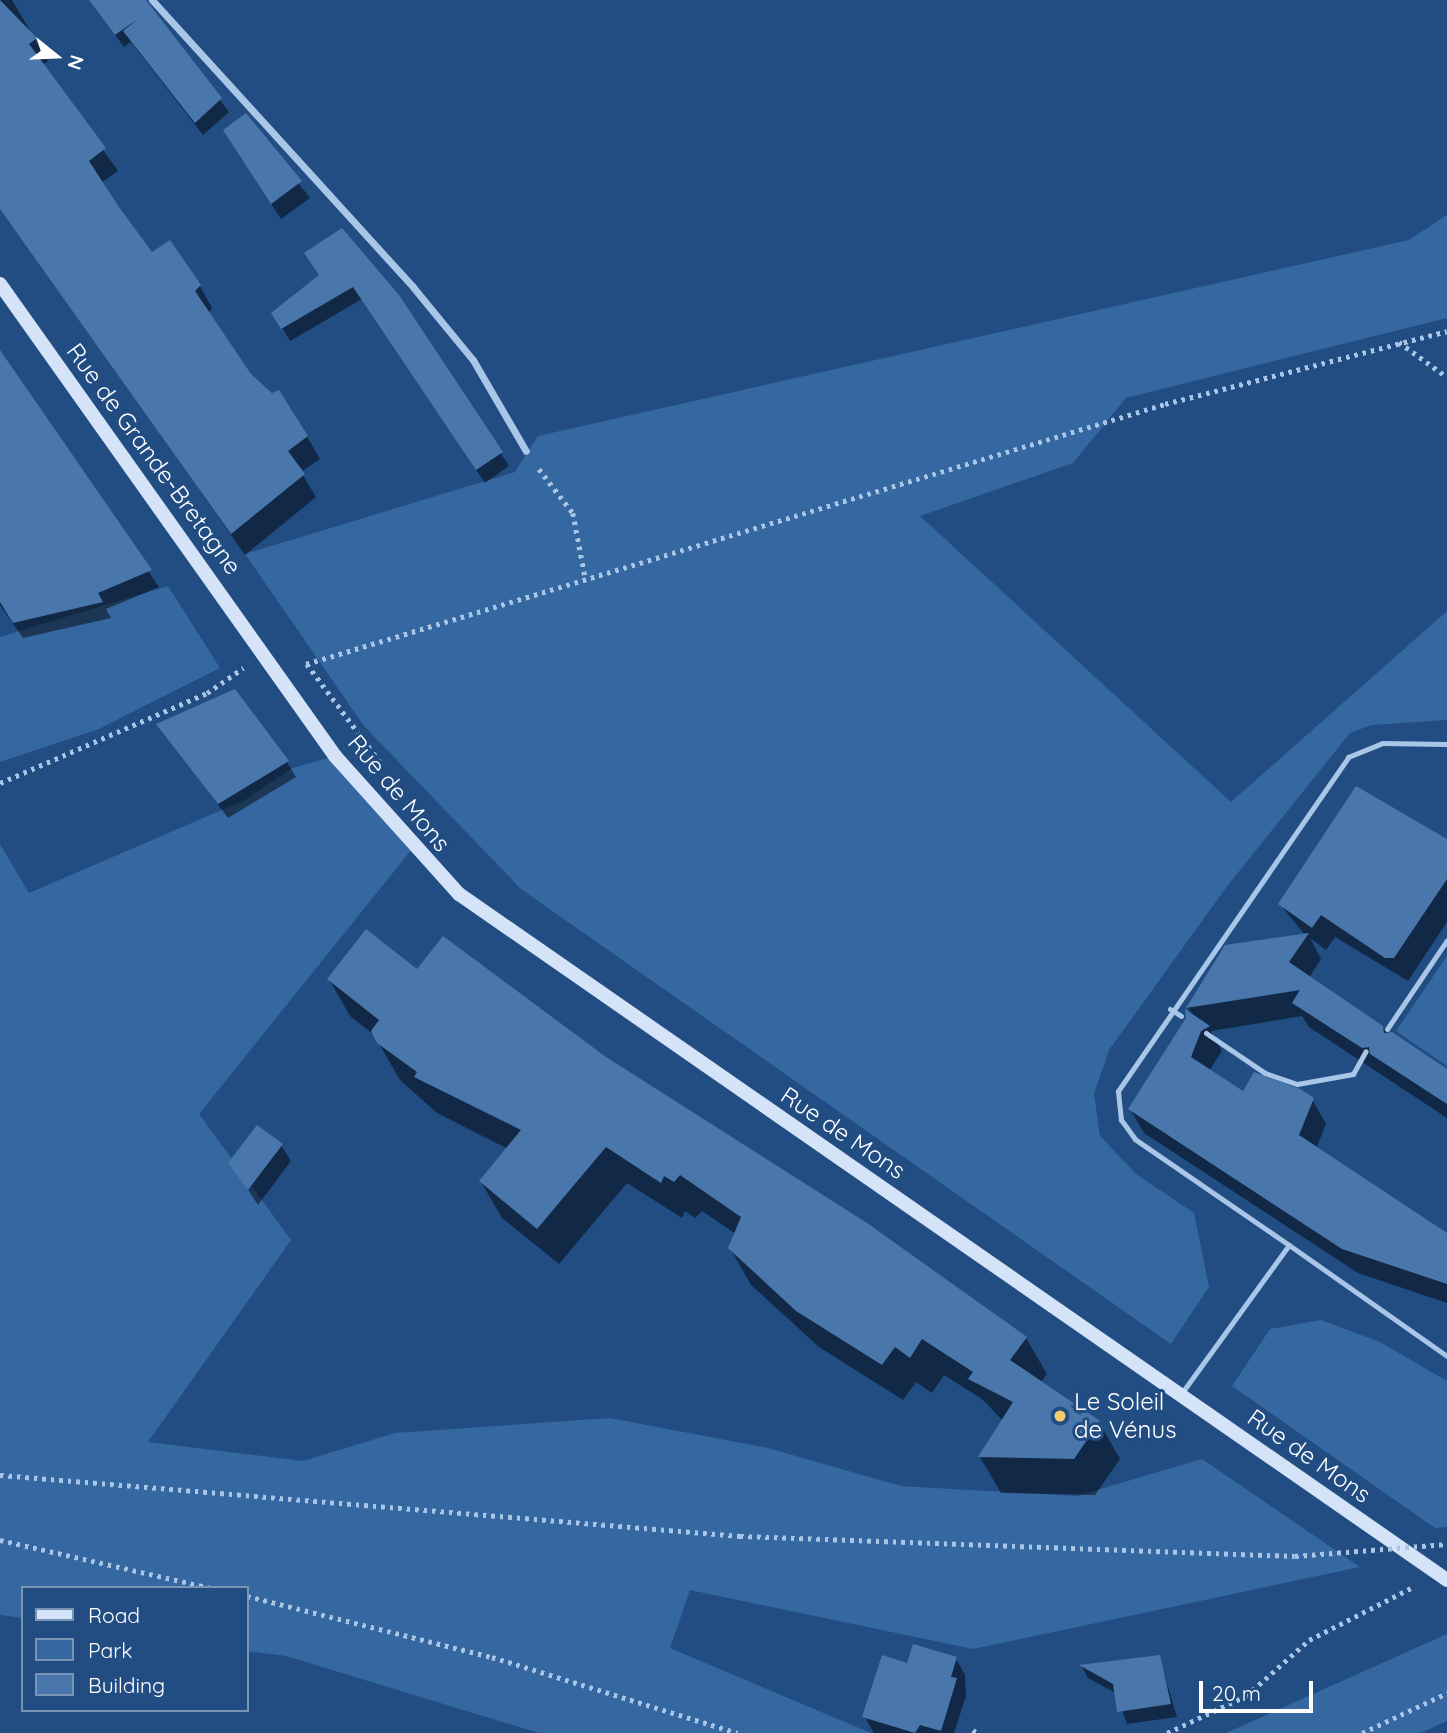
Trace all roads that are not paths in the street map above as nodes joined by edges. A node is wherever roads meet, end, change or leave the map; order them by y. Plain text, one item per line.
1 (152, 0) edge
2 (0, 284) edge
3 (526, 451) road end
4 (271, 662) joint
5 (1447, 744) edge
6 (1447, 940) edge
7 (1170, 1009) junction
8 (1181, 1016) dead end
9 (1387, 1029) dead end
10 (1206, 1033) dead end
11 (1366, 1051) dead end
12 (1289, 1245) junction
13 (1447, 1356) edge
14 (1181, 1394) junction
15 (1443, 1578) edge

1 - 3 street
2 - 4 main road, Rue de Grande-Bretagne
4 - 14 main road, Rue de Mons
5 - 7 lane
6 - 9 lane
7 - 8 lane
7 - 12 lane
10 - 11 lane
12 - 13 lane
12 - 14 lane
14 - 15 main road, Rue de Mons

